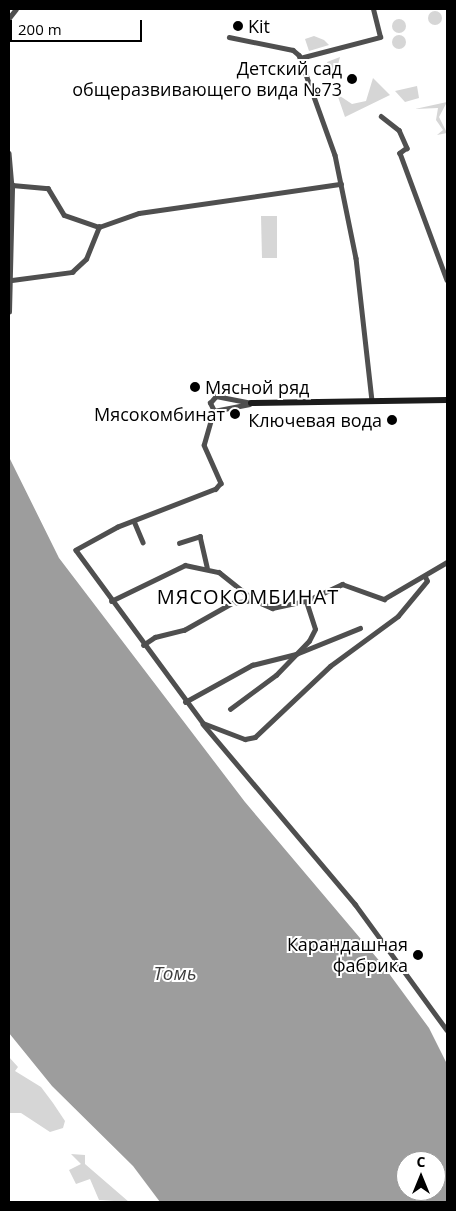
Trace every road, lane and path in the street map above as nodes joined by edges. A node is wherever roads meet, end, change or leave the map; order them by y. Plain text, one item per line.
1 (16, 9) edge
2 (373, 9) edge
3 (9, 18) edge
4 (229, 37) dead end
5 (300, 58) junction
6 (381, 116) dead end
7 (9, 153) edge
8 (340, 184) junction
9 (12, 185) junction
10 (99, 227) junction
11 (12, 280) junction
12 (447, 280) edge
13 (9, 312) edge
14 (372, 400) junction
15 (447, 400) edge
16 (251, 403) junction
17 (214, 411) junction
18 (134, 520) junction
19 (143, 542) dead end
20 (180, 543) dead end
21 (447, 562) edge
22 (207, 567) junction
23 (425, 577) junction
24 (254, 600) junction
25 (111, 601) junction
26 (306, 601) junction
27 (360, 628) dead end
28 (143, 645) junction
29 (296, 654) junction
30 (185, 702) junction
31 (230, 709) dead end
32 (202, 723) junction
33 (447, 1030) edge

1 - 3 street
2 - 5 street
4 - 5 street
5 - 8 street
6 - 12 street
7 - 9 street
8 - 10 street
8 - 14 street
9 - 10 street
9 - 11 street
10 - 11 street
11 - 13 street
14 - 15 street
14 - 16 street
16 - 17 street
16 - 17 street
17 - 18 street
18 - 19 street
18 - 25 street
20 - 22 street
21 - 23 street
22 - 24 street
22 - 25 street
23 - 26 street
23 - 32 street
24 - 26 street
24 - 28 street
25 - 28 street
26 - 29 street
27 - 29 street
28 - 30 street
29 - 30 street
29 - 31 street
30 - 32 street
32 - 33 street

